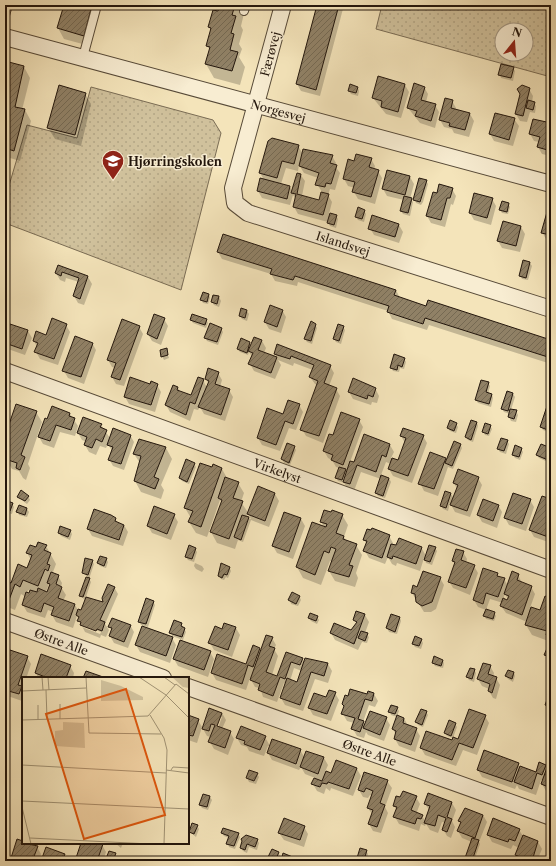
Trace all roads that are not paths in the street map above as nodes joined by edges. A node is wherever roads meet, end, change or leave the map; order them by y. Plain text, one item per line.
1 (8, 5) edge
2 (97, 5) edge
3 (283, 5) edge
4 (5, 15) edge
5 (5, 37) edge
6 (83, 57) junction
7 (257, 104) junction
8 (551, 184) edge
9 (551, 309) edge
10 (5, 371) edge
11 (551, 570) edge
12 (5, 621) edge
13 (160, 677) edge
14 (189, 687) edge
15 (551, 817) edge

1 - 4 lane
2 - 6 lane
3 - 7 street, Færøvej
5 - 6 street, Norgesvej
6 - 7 street, Norgesvej
7 - 8 street, Norgesvej
7 - 9 street, Islandsvej
10 - 11 street, Virkelyst
12 - 13 street, Østre Alle
14 - 15 street, Østre Alle

